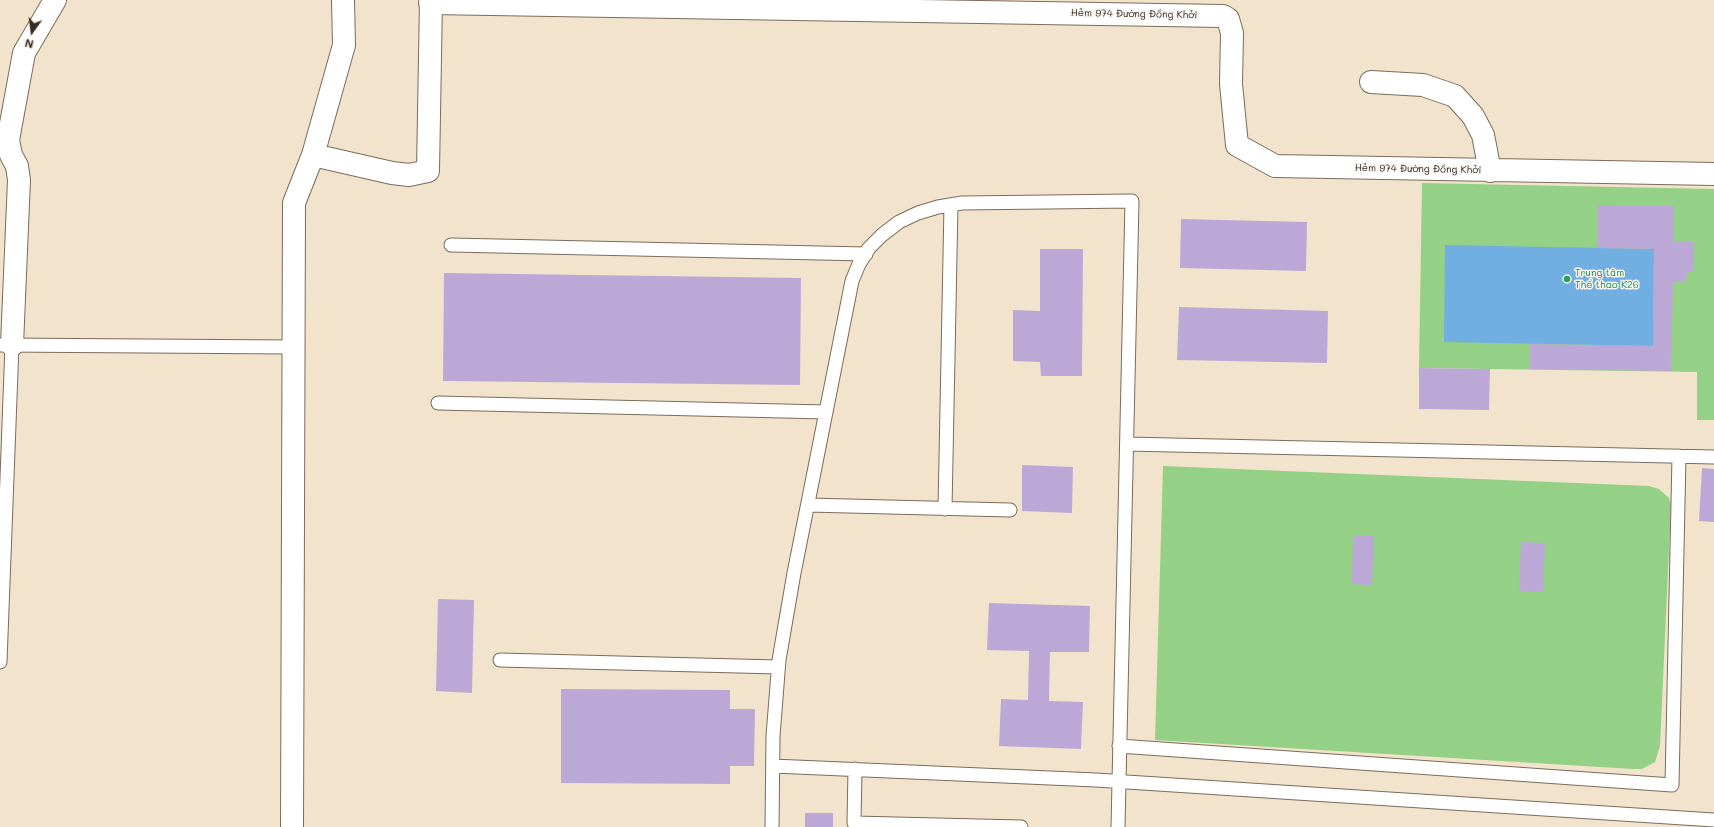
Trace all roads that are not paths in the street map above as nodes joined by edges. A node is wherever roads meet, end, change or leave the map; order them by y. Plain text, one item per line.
1 (55, 0) edge
2 (343, 0) edge
3 (430, 1) edge
4 (1371, 82) dead end
5 (313, 155) junction
6 (1490, 171) junction
7 (1714, 174) edge
8 (951, 205) junction
9 (450, 245) dead end
10 (866, 254) junction
11 (6, 345) edge
12 (292, 347) junction
13 (438, 403) dead end
14 (826, 412) junction
15 (1126, 444) junction
16 (1679, 456) junction
17 (1714, 457) edge
18 (808, 505) junction
19 (945, 509) junction
20 (1010, 510) dead end
21 (500, 660) dead end
22 (0, 662) edge
23 (778, 667) junction
24 (1119, 746) junction
25 (773, 766) junction
26 (855, 769) junction
27 (1119, 781) junction
28 (1714, 820) edge
29 (292, 827) edge
30 (772, 827) edge
31 (1021, 827) edge
32 (1118, 827) edge

1 - 11 street
2 - 5 street
3 - 5 street
3 - 6 street, Hẻm 974 Đường Đồng Khởi
4 - 6 street
5 - 12 street
6 - 7 street, Hẻm 974 Đường Đồng Khởi
8 - 10 lane
8 - 15 lane
8 - 19 lane
9 - 10 lane
10 - 14 lane
11 - 12 lane
11 - 22 lane
12 - 29 street
13 - 14 lane
14 - 18 lane
15 - 16 lane
15 - 24 lane
16 - 17 lane
16 - 24 lane
18 - 19 lane
18 - 23 lane
19 - 20 lane
21 - 23 lane
23 - 25 lane
24 - 27 lane
25 - 26 lane
25 - 30 lane
26 - 27 lane
26 - 31 lane
27 - 28 lane
27 - 32 lane

